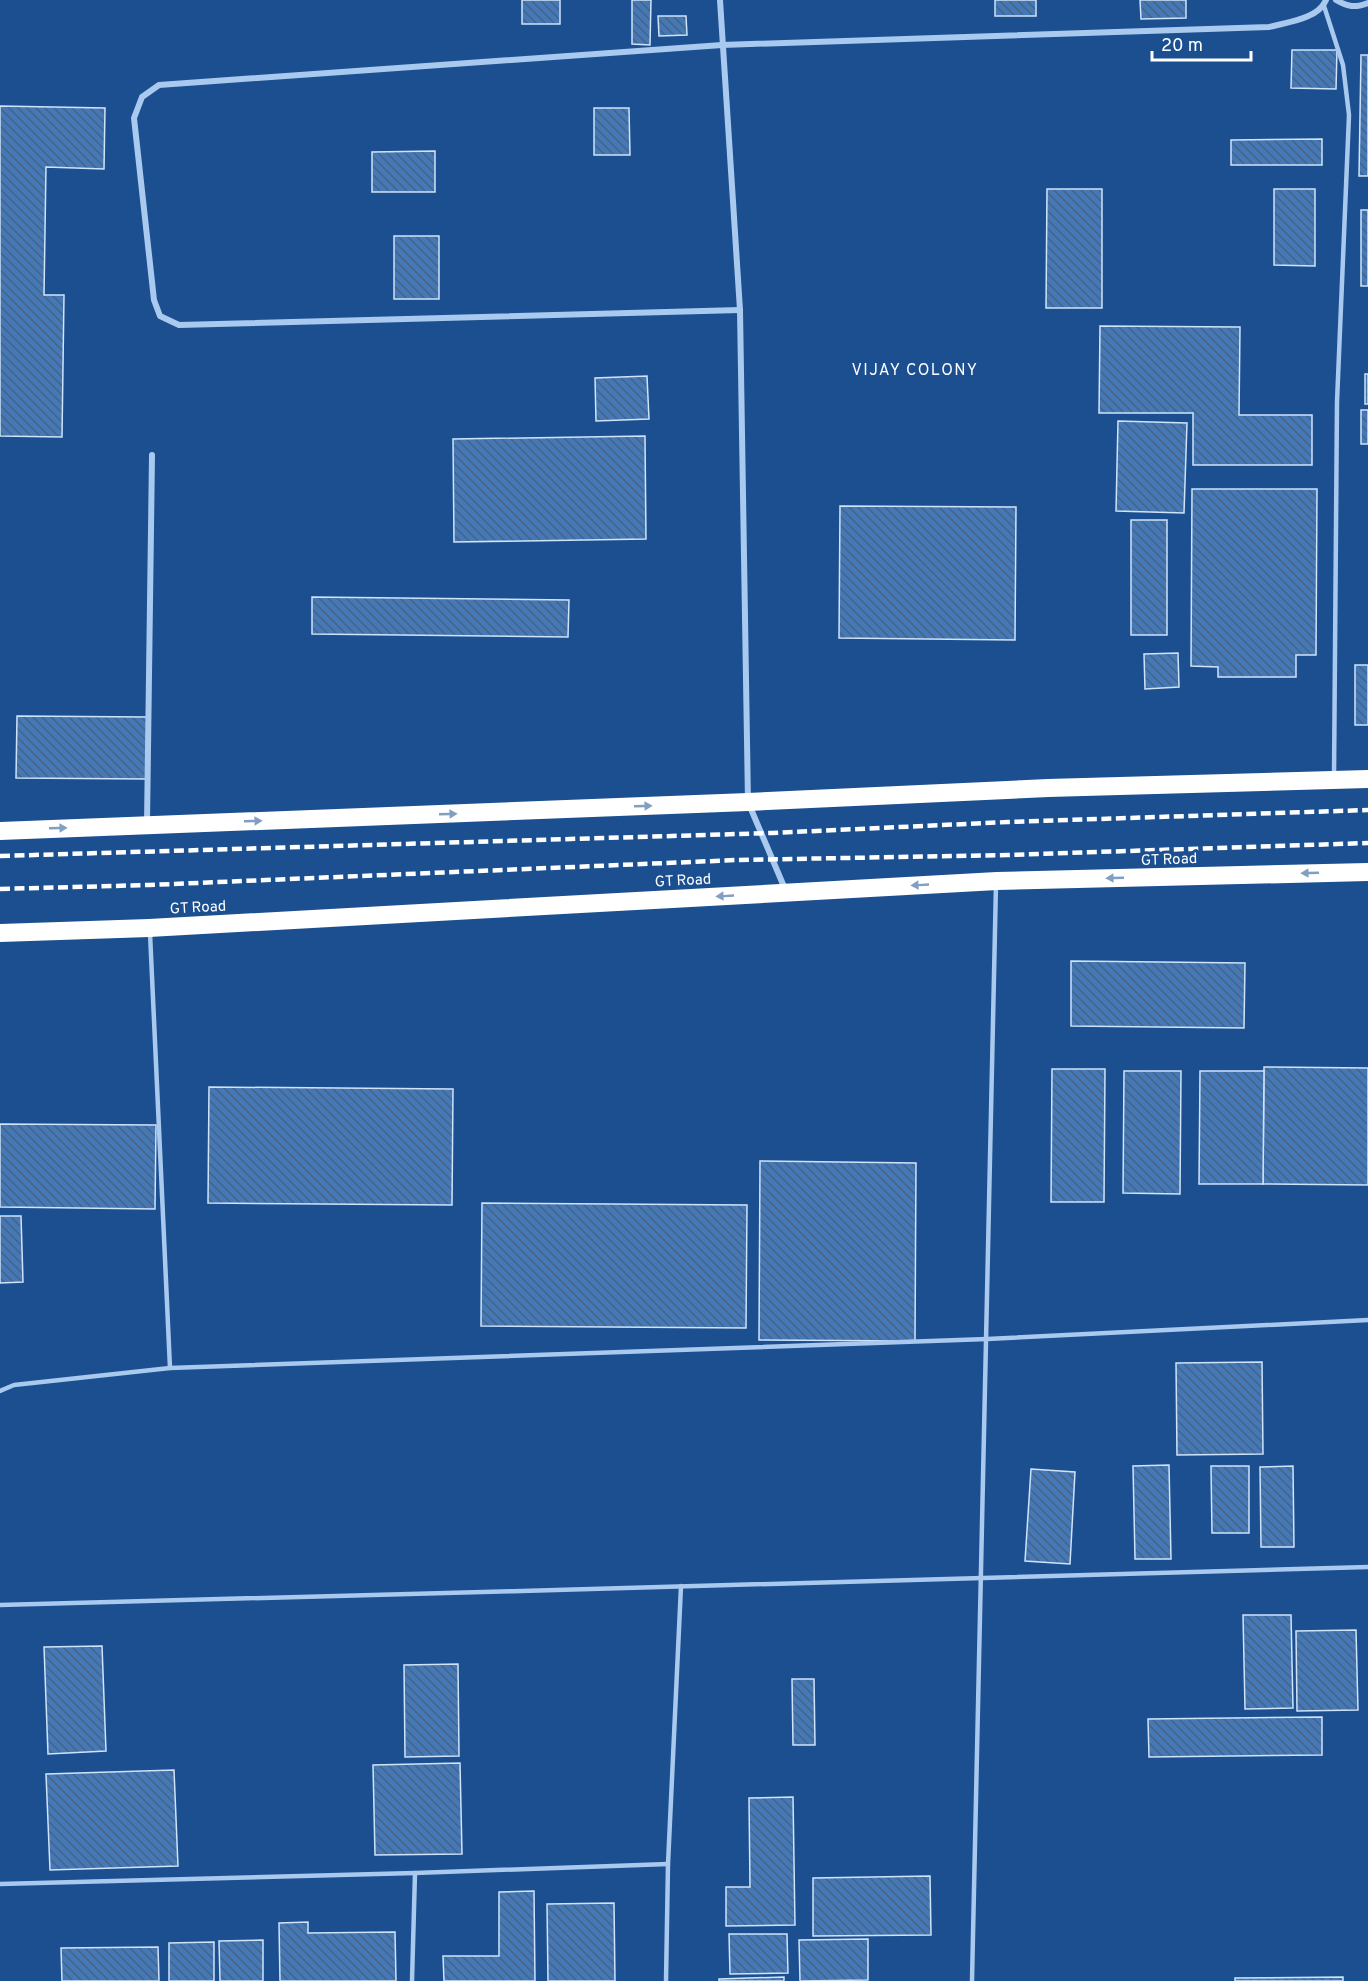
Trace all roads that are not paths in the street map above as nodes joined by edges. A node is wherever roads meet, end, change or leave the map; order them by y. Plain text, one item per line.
1 (720, 0) edge
2 (1336, 0) edge
3 (1325, 3) edge
4 (1368, 3) edge
5 (722, 45) junction
6 (740, 310) junction
7 (152, 455) dead end
8 (1368, 779) edge
9 (1334, 780) junction
10 (748, 802) junction
11 (147, 825) junction
12 (0, 831) edge
13 (1368, 872) edge
14 (996, 881) junction
15 (786, 893) junction
16 (149, 928) junction
17 (0, 933) edge
18 (1368, 1320) edge
19 (987, 1339) junction
20 (170, 1368) junction
21 (0, 1391) edge
22 (1368, 1567) edge
23 (982, 1580) junction
24 (681, 1586) junction
25 (0, 1605) edge
26 (668, 1864) junction
27 (415, 1874) junction
28 (0, 1884) edge
29 (412, 1981) edge
30 (666, 1981) edge
31 (972, 1981) edge

1 - 5 street
2 - 4 street
3 - 5 street
3 - 9 lane
5 - 6 street
5 - 6 street
6 - 10 street
7 - 11 street
8 - 9 highway
9 - 10 highway
11 -> 10 highway
10 - 15 street
12 -> 11 highway
13 -> 14 highway, GT Road
14 -> 15 highway, GT Road
14 - 19 lane
15 -> 16 highway, GT Road
16 - 17 highway, GT Road
16 - 20 lane
18 - 19 lane
19 - 20 lane
19 - 23 lane
20 - 21 lane
22 - 23 lane
23 - 24 lane
23 - 31 lane
24 - 25 lane
24 - 26 lane
26 - 27 lane
26 - 30 lane
27 - 28 lane
27 - 29 lane

